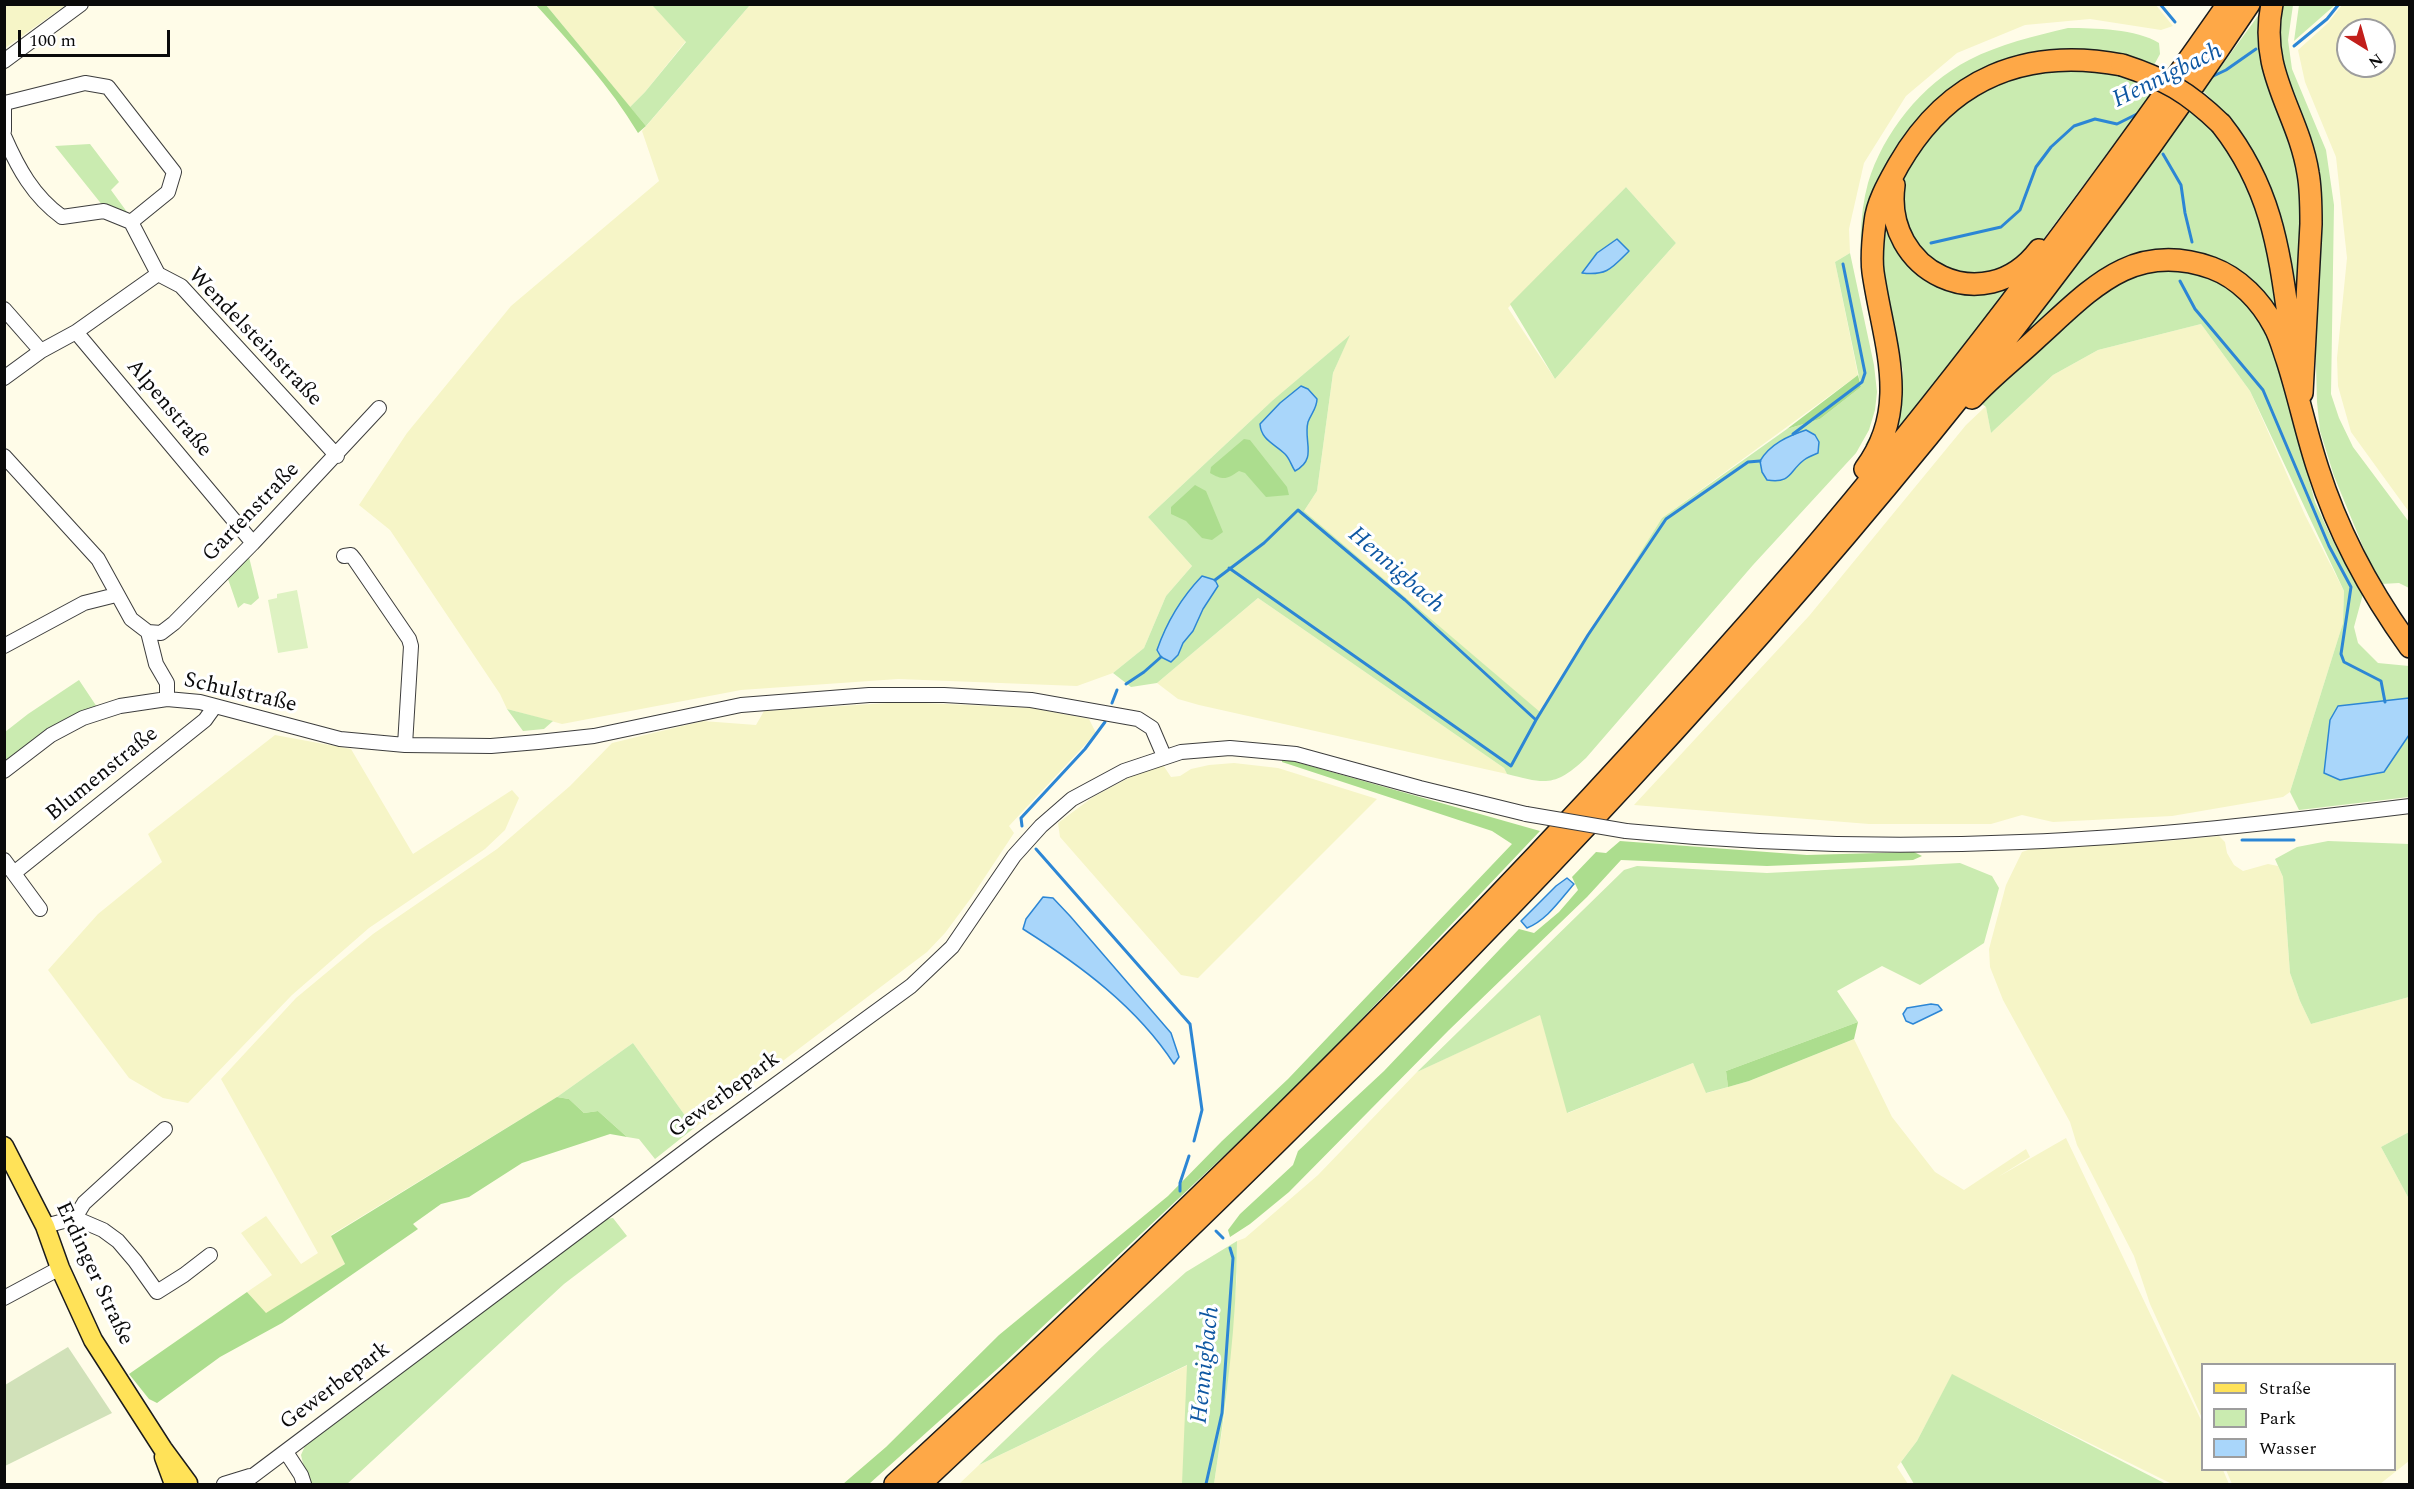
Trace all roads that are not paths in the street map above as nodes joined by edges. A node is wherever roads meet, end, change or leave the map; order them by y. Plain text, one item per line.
1 (81, 4) edge
2 (2228, 4) edge
3 (2249, 4) edge
4 (2272, 4) edge
5 (4, 61) edge
6 (5, 102) edge
7 (4, 131) edge
8 (4, 136) edge
9 (1896, 170) junction
10 (2080, 212) junction
11 (131, 222) junction
12 (158, 274) junction
13 (4, 309) edge
14 (76, 332) junction
15 (41, 351) junction
16 (4, 378) edge
17 (2301, 403) junction
18 (379, 408) dead end
19 (1919, 447) junction
20 (4, 456) edge
21 (336, 456) junction
22 (1845, 511) junction
23 (254, 543) junction
24 (344, 556) dead end
25 (116, 594) junction
26 (148, 632) junction
27 (4, 646) edge
28 (2409, 647) edge
29 (167, 699) junction
30 (215, 706) junction
31 (405, 745) junction
32 (1164, 756) junction
33 (4, 771) edge
34 (2409, 806) edge
35 (4, 860) edge
36 (15, 873) junction
37 (40, 909) dead end
38 (165, 1129) dead end
39 (4, 1146) edge
40 (75, 1218) junction
41 (45, 1227) junction
42 (210, 1255) dead end
43 (60, 1268) junction
44 (4, 1298) edge
45 (286, 1452) junction
46 (247, 1480) edge
47 (187, 1484) edge
48 (224, 1485) edge
49 (304, 1485) edge
50 (895, 1485) edge
51 (920, 1485) edge

1 - 5 street
2 - 10 highway
3 - 19 highway
4 - 17 highway
6 - 7 street
6 - 11 street
8 - 11 street
9 - 10 highway
9 - 17 highway, bridge
9 - 22 highway
10 - 22 highway
11 - 12 street
12 - 14 street, Wendelsteinstraße
12 - 21 street, Wendelsteinstraße
13 - 15 street
14 - 15 street
14 - 23 street, Alpenstraße
15 - 16 street
17 - 19 highway
17 - 28 highway
18 - 21 street, Gartenstraße
19 - 51 highway
20 - 25 street
21 - 23 street, Gartenstraße
22 - 50 highway
23 - 26 street, Gartenstraße
24 - 31 street
25 - 26 street
25 - 27 street
26 - 29 street
29 - 30 street, Schulstraße
29 - 33 street, Schulstraße
30 - 31 street, Schulstraße
30 - 36 street, Blumenstraße
31 - 32 street, Schulstraße
32 - 34 street, Gewerbepark, bridge
32 - 45 street, Gewerbepark
35 - 36 street
36 - 37 street
38 - 40 street
39 - 41 main road, Erdinger Straße
40 - 41 street
40 - 42 street
41 - 43 main road, Erdinger Straße
43 - 44 street
43 - 47 main road, Erdinger Straße
45 - 46 street, Gewerbepark
45 - 49 street, Gewerbepark
46 - 48 street, Gewerbepark

